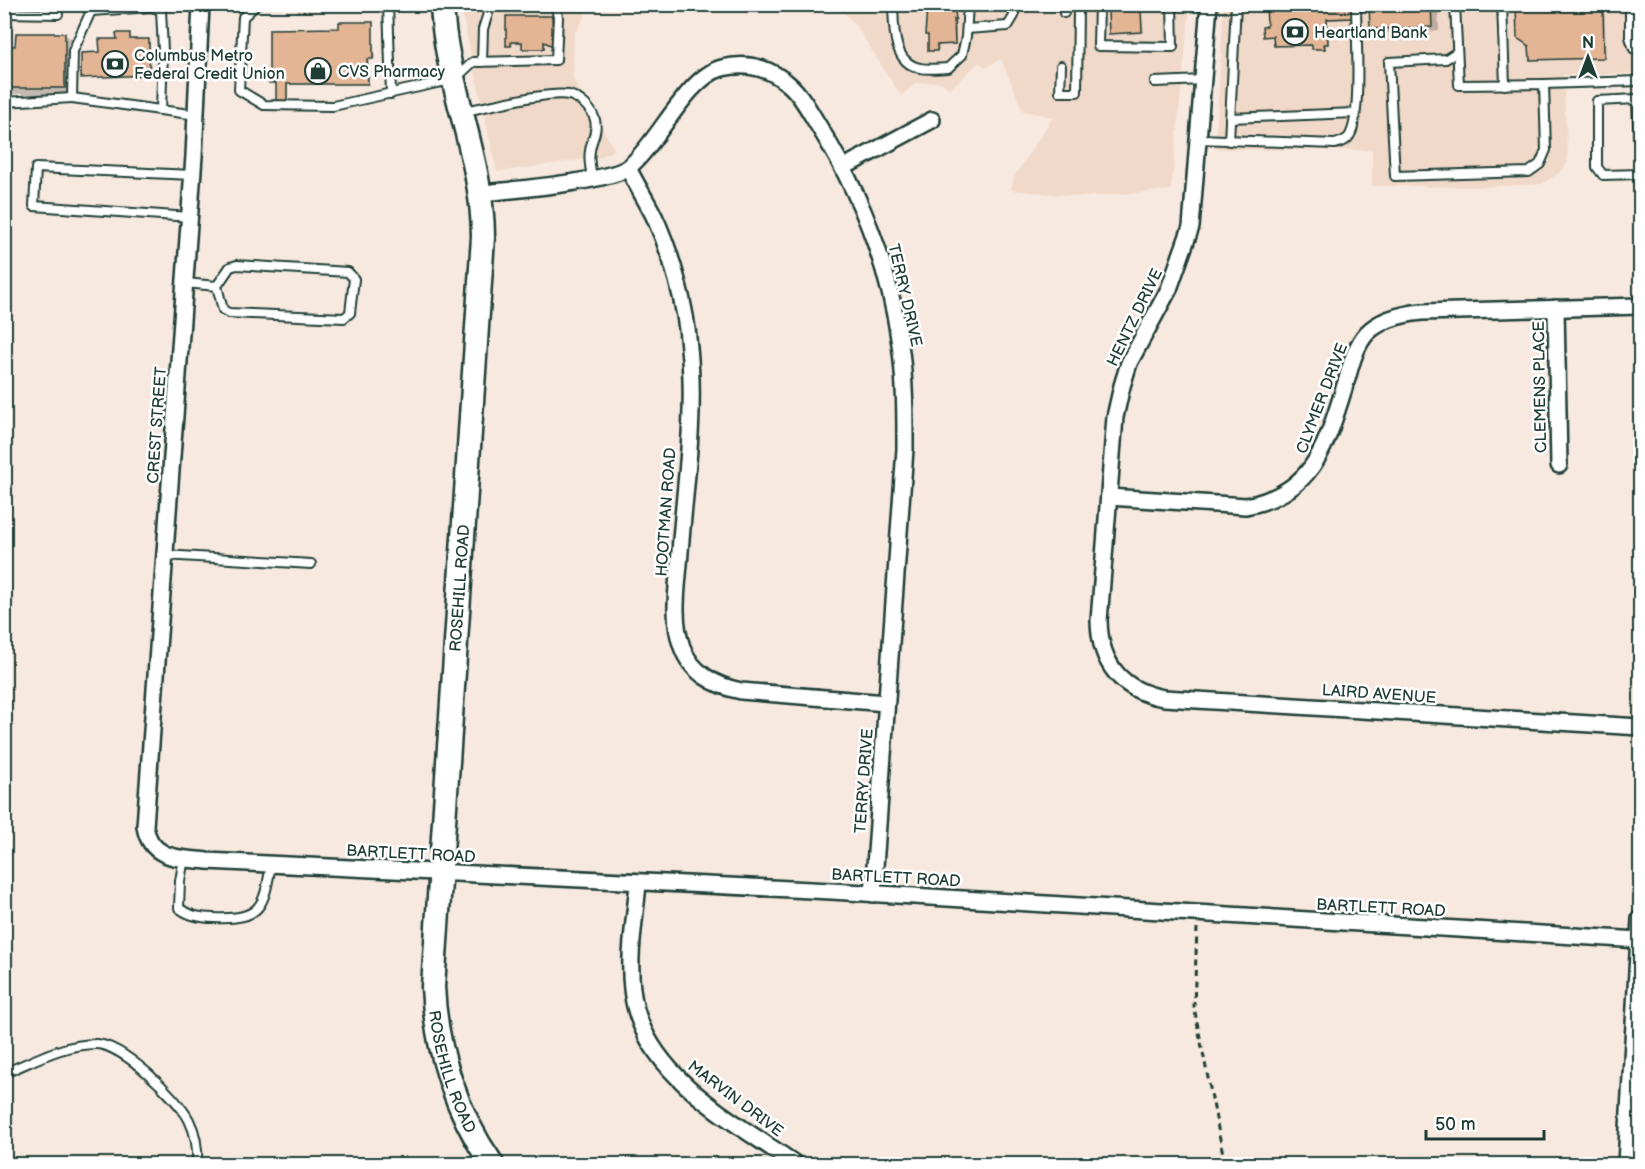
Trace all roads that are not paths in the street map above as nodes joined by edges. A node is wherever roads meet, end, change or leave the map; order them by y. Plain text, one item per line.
1 (5, 4) edge
2 (201, 4) edge
3 (257, 4) edge
4 (388, 4) edge
5 (442, 4) edge
6 (491, 4) edge
7 (555, 4) edge
8 (893, 4) edge
9 (968, 4) edge
10 (1014, 4) edge
11 (1074, 4) edge
12 (1099, 4) edge
13 (1172, 4) edge
14 (1209, 4) edge
15 (1236, 4) edge
16 (1356, 4) edge
17 (1455, 4) edge
18 (1502, 4) edge
19 (1630, 4) edge
20 (91, 8) edge
21 (5, 13) edge
22 (58, 14) dead end
23 (967, 28) junction
24 (1641, 51) edge
25 (1457, 52) junction
26 (482, 62) junction
27 (1061, 66) dead end
28 (455, 79) junction
29 (1204, 80) junction
30 (1641, 81) edge
31 (1155, 82) dead end
32 (1544, 84) junction
33 (1505, 85) junction
34 (391, 94) junction
35 (72, 98) junction
36 (4, 102) edge
37 (161, 110) junction
38 (463, 111) junction
39 (1355, 113) junction
40 (197, 115) junction
41 (1230, 118) junction
42 (932, 120) dead end
43 (1199, 139) junction
44 (1232, 141) junction
45 (844, 166) junction
46 (628, 168) junction
47 (1641, 173) edge
48 (193, 175) junction
49 (592, 178) junction
50 (482, 193) junction
51 (190, 217) junction
52 (185, 283) junction
53 (217, 286) junction
54 (1641, 306) edge
55 (1556, 308) junction
56 (1559, 465) dead end
57 (1109, 497) junction
58 (164, 555) junction
59 (310, 564) dead end
60 (1120, 678) joint
61 (886, 704) junction
62 (1641, 727) edge
63 (152, 847) joint
64 (184, 858) junction
65 (271, 864) junction
66 (439, 873) junction
67 (638, 884) junction
68 (873, 894) junction
69 (1641, 919) edge
70 (1640, 940) edge
71 (4, 1073) edge
72 (197, 1164) edge
73 (492, 1164) edge
74 (795, 1164) edge
75 (1626, 1164) edge

1 - 21 lane
2 - 40 street, CREST STREET
3 - 34 lane
4 - 34 lane
5 - 28 street, ROSEHILL ROAD
6 - 26 lane
7 - 26 lane
8 - 23 lane
9 - 23 lane
10 - 23 lane
11 - 27 lane
12 - 13 lane
14 - 29 street, HENTZ DRIVE
15 - 41 lane
16 - 39 lane
17 - 25 lane
18 - 33 lane
19 - 24 lane
20 - 35 lane
20 - 37 lane
21 - 22 lane
25 - 32 lane
25 - 33 lane
26 - 28 lane
28 - 34 lane
28 - 38 street, ROSEHILL ROAD
29 - 31 lane
29 - 43 street, HENTZ DRIVE
30 - 32 lane
32 - 33 lane
35 - 36 lane
35 - 37 lane
37 - 40 lane
38 - 49 lane
38 - 50 street, ROSEHILL ROAD
39 - 41 lane
39 - 44 lane
40 - 48 street, CREST STREET
41 - 44 lane
42 - 45 street
43 - 44 lane
43 - 57 street, HENTZ DRIVE
45 - 46 street, TERRY DRIVE
45 - 61 street, TERRY DRIVE
46 - 49 street
46 - 61 street, HOOTMAN ROAD
47 - 47 lane
48 - 51 street, CREST STREET
48 - 51 lane
49 - 50 street
50 - 66 street, ROSEHILL ROAD
51 - 52 street, CREST STREET
52 - 53 lane
52 - 58 street, CREST STREET
53 - 53 lane
54 - 55 street, CLYMER DRIVE
55 - 56 street, CLEMENS PLACE
55 - 57 street, CLYMER DRIVE
57 - 60 street, HENTZ DRIVE
58 - 59 lane
58 - 63 street, CREST STREET
60 - 62 street, LAIRD AVENUE
61 - 68 street, TERRY DRIVE
63 - 64 street, BARTLETT ROAD
64 - 65 street, BARTLETT ROAD
64 - 65 lane
65 - 66 street, BARTLETT ROAD
66 - 67 street, BARTLETT ROAD
66 - 73 street, ROSEHILL ROAD
67 - 68 street, BARTLETT ROAD
67 - 74 street, MARVIN DRIVE
68 - 70 street, BARTLETT ROAD
69 - 70 street
70 - 75 street
71 - 72 lane

